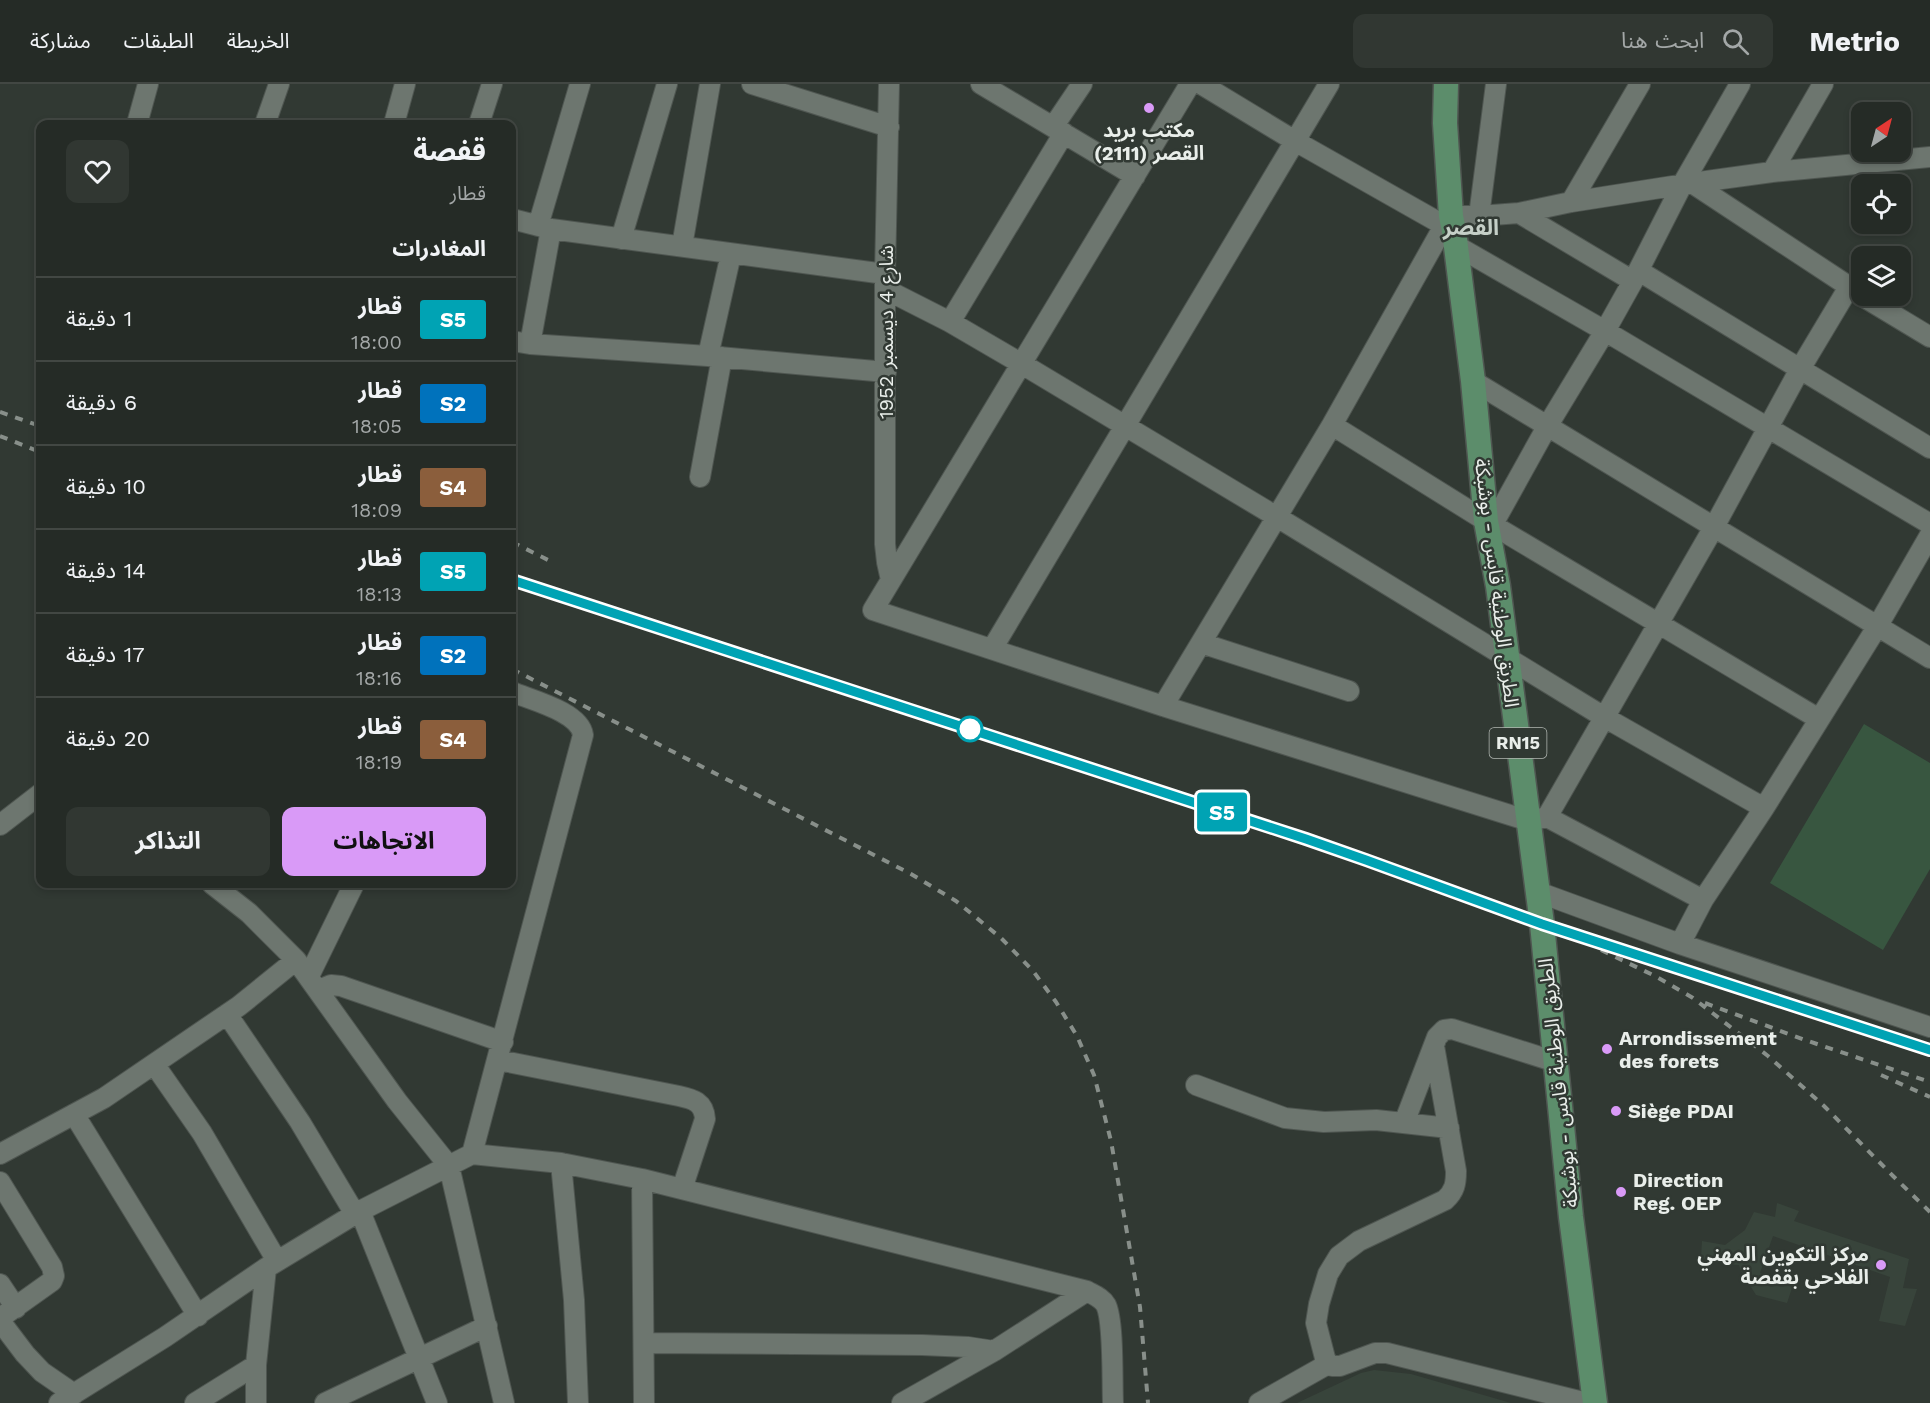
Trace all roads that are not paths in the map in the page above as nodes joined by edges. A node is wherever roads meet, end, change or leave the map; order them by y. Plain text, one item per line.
1 (148, 84) edge
2 (279, 84) edge
3 (405, 84) edge
4 (492, 84) edge
5 (580, 84) edge
6 (668, 84) edge
7 (710, 84) edge
8 (752, 84) edge
9 (889, 84) edge
10 (981, 84) edge
11 (1082, 84) edge
12 (1190, 84) edge
13 (1201, 84) edge
14 (1329, 84) edge
15 (1446, 84) edge
16 (1496, 84) edge
17 (1640, 84) edge
18 (1740, 84) edge
19 (1823, 84) edge
20 (143, 120) edge
21 (266, 120) edge
22 (395, 120) edge
23 (480, 120) edge
24 (889, 127) junction
25 (1058, 130) junction
26 (1295, 141) junction
27 (1930, 158) edge
28 (1772, 172) junction
29 (1135, 176) junction
30 (1687, 184) junction
31 (1571, 202) junction
32 (1519, 213) junction
33 (1479, 216) junction
34 (516, 220) edge
35 (544, 228) junction
36 (1451, 229) junction
37 (621, 239) junction
38 (682, 246) junction
39 (731, 254) junction
40 (1636, 276) junction
41 (885, 281) junction
42 (1851, 289) edge
43 (1851, 301) edge
44 (1879, 306) edge
45 (950, 322) junction
46 (1605, 331) junction
47 (1930, 337) edge
48 (521, 342) edge
49 (715, 357) junction
50 (1022, 364) junction
51 (1800, 369) junction
52 (886, 372) junction
53 (1473, 381) junction
54 (1332, 425) junction
55 (1548, 425) junction
56 (1124, 426) junction
57 (1768, 429) junction
58 (1930, 448) edge
59 (700, 477) dead end
60 (1277, 517) junction
61 (1490, 522) junction
62 (1930, 524) edge
63 (1714, 527) junction
64 (1930, 535) edge
65 (891, 580) junction
66 (1658, 623) junction
67 (1877, 627) junction
68 (1201, 642) junction
69 (992, 649) junction
70 (1507, 658) junction
71 (1930, 658) edge
72 (1349, 691) dead end
73 (516, 694) edge
74 (1163, 706) junction
75 (1604, 717) junction
76 (1819, 719) junction
77 (36, 797) edge
78 (1764, 808) junction
79 (1538, 819) junction
80 (0, 825) edge
81 (217, 888) edge
82 (352, 888) edge
83 (1538, 892) junction
84 (1703, 900) junction
85 (1680, 944) junction
86 (297, 960) junction
87 (314, 983) junction
88 (227, 1014) junction
89 (1930, 1027) edge
90 (1434, 1046) junction
91 (500, 1051) junction
92 (1556, 1062) junction
93 (154, 1064) junction
94 (1196, 1085) dead end
95 (74, 1114) junction
96 (1404, 1123) junction
97 (1449, 1128) junction
98 (0, 1154) edge
99 (472, 1154) junction
100 (561, 1163) junction
101 (449, 1166) junction
102 (642, 1179) junction
103 (0, 1182) edge
104 (682, 1189) junction
105 (358, 1212) junction
106 (272, 1265) junction
107 (0, 1284) edge
108 (1087, 1291) junction
109 (5, 1316) edge
110 (198, 1316) junction
111 (487, 1326) junction
112 (644, 1343) junction
113 (994, 1351) junction
114 (420, 1359) junction
115 (1328, 1364) junction
116 (256, 1365) junction
117 (66, 1399) edge
118 (195, 1403) edge
119 (256, 1403) edge
120 (325, 1403) edge
121 (437, 1403) edge
122 (504, 1403) edge
123 (578, 1403) edge
124 (644, 1403) edge
125 (902, 1403) edge
126 (1113, 1403) edge
127 (1259, 1403) edge
128 (1587, 1403) edge
129 (1595, 1403) edge

1 - 20 street
2 - 21 street
3 - 22 street
4 - 23 street
5 - 35 street
6 - 37 street
7 - 38 street
8 - 24 street
9 - 24 street, شارع 4 ديسمبر 1952
10 - 25 street
11 - 25 street
12 - 29 street
13 - 26 street
14 - 26 street
15 - 36 main road, الطريق الوطنية قابس - بوشبكة / RN15
16 - 33 street
17 - 31 street
18 - 30 street
19 - 28 street
24 - 41 street, شارع 4 ديسمبر 1952
25 - 29 street
25 - 45 street
26 - 36 street
26 - 56 street
27 - 28 street
28 - 30 street
29 - 50 street
30 - 31 street
30 - 40 street
30 - 42 street
31 - 32 street
32 - 33 street
32 - 40 street
33 - 36 street
34 - 35 street
35 - 37 street
35 - 48 street
36 - 46 street
36 - 53 main road, الطريق الوطنية قابس - بوشبكة / RN15
36 - 54 street
37 - 38 street
38 - 39 street
39 - 41 street
39 - 49 street
40 - 46 street
40 - 51 street
41 - 45 street
41 - 52 street, شارع 4 ديسمبر 1952
43 - 51 street
44 - 47 street
45 - 50 street
46 - 55 street
46 - 57 street
48 - 49 street
49 - 52 street
49 - 59 street
50 - 56 street
50 - 65 street
51 - 57 street
51 - 58 street
52 - 65 street, شارع 4 ديسمبر 1952
53 - 55 street
53 - 61 main road, الطريق الوطنية قابس - بوشبكة / RN15
54 - 60 street
54 - 61 street
55 - 61 street
55 - 63 street
56 - 60 street
56 - 69 street
57 - 62 street
57 - 63 street
60 - 68 street
60 - 70 street
61 - 66 street
61 - 70 main road, الطريق الوطنية قابس - بوشبكة / RN15
63 - 66 street
63 - 67 street
64 - 67 street
65 - 69 street
66 - 75 street
66 - 76 street
67 - 71 street
67 - 76 street
68 - 72 street
68 - 74 street
69 - 74 street
70 - 75 street
70 - 79 main road, الطريق الوطنية قابس - بوشبكة / RN15
73 - 91 street
74 - 79 street
75 - 78 street
75 - 79 street
76 - 78 street
77 - 80 street
78 - 84 street
79 - 83 main road, الطريق الوطنية قابس - بوشبكة / RN15
79 - 84 street
81 - 86 street
82 - 87 street
83 - 85 street
83 - 92 main road, الطريق الوطنية قابس - بوشبكة / RN15
84 - 85 street
85 - 89 street
86 - 87 street
86 - 88 street
87 - 91 street
87 - 101 street
88 - 93 street
88 - 105 street
90 - 92 street
90 - 96 street
90 - 97 street
91 - 99 street
91 - 104 street
92 - 129 main road, الطريق الوطنية قابس - بوشبكة / RN15
93 - 95 street
93 - 106 street
94 - 96 street
95 - 98 street
95 - 110 street
96 - 97 street
97 - 115 street
99 - 100 street
99 - 101 street
100 - 102 street
100 - 123 street
101 - 105 street
101 - 111 street
102 - 104 street
102 - 112 street
103 - 109 street
104 - 108 street
105 - 106 street
105 - 114 street
106 - 110 street
106 - 116 street
107 - 109 street
108 - 113 street
108 - 126 street
109 - 117 street
110 - 117 street
111 - 114 street
111 - 122 street
112 - 113 street
112 - 124 street
113 - 125 street
114 - 120 street
114 - 121 street
115 - 127 street
115 - 128 street
116 - 118 street
116 - 119 street

